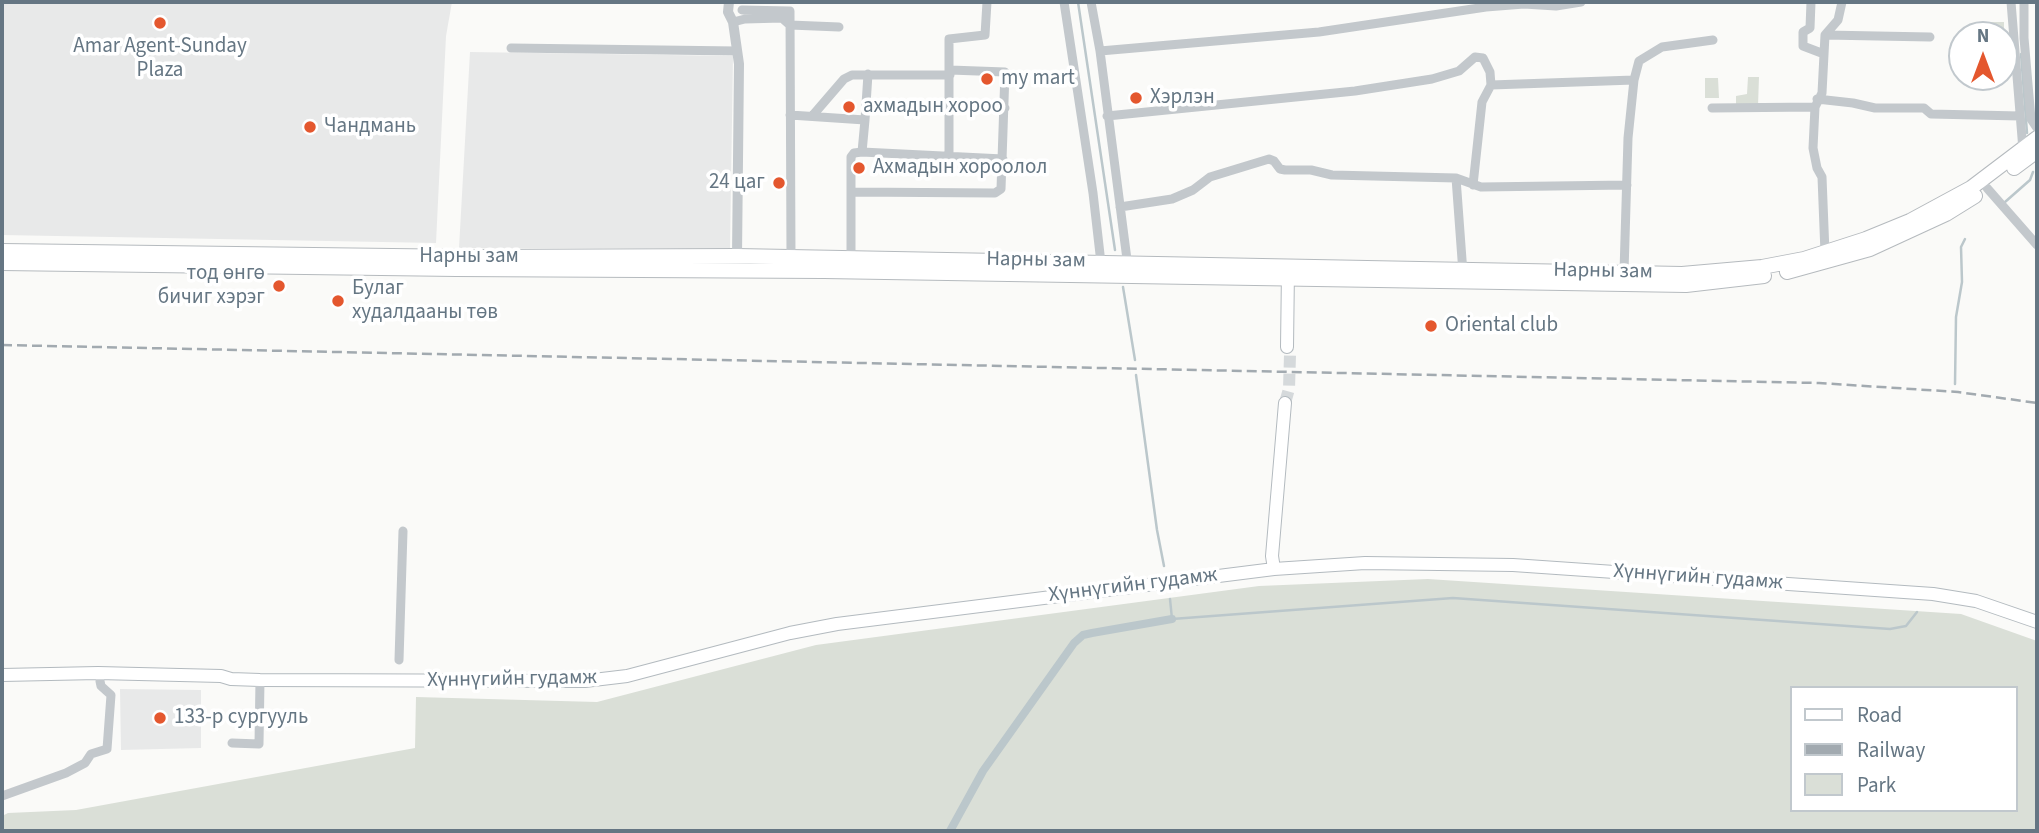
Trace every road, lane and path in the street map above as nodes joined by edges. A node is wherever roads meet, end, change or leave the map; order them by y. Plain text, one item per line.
1 (729, 2) edge
2 (987, 2) edge
3 (1065, 2) edge
4 (1091, 2) edge
5 (1581, 2) edge
6 (1811, 2) edge
7 (1842, 2) edge
8 (2011, 2) edge
9 (2024, 2) edge
10 (742, 10) dead end
11 (733, 22) junction
12 (790, 25) junction
13 (839, 27) dead end
14 (1825, 35) junction
15 (1930, 37) dead end
16 (1713, 40) dead end
17 (511, 48) dead end
18 (737, 51) junction
19 (1100, 51) junction
20 (1824, 54) junction
21 (950, 73) junction
22 (868, 74) junction
23 (1634, 80) junction
24 (1491, 85) junction
25 (1816, 103) junction
26 (950, 108) junction
27 (1005, 108) junction
28 (1712, 108) dead end
29 (790, 115) junction
30 (813, 115) junction
31 (1107, 116) junction
32 (2020, 116) junction
33 (865, 120) junction
34 (2037, 128) edge
35 (2037, 138) edge
36 (2030, 151) edge
37 (862, 152) junction
38 (949, 156) junction
39 (1003, 159) junction
40 (1456, 178) junction
41 (1474, 185) junction
42 (1627, 185) junction
43 (1987, 188) junction
44 (852, 192) junction
45 (1120, 207) junction
46 (2037, 245) edge
47 (2, 251) edge
48 (1825, 253) junction
49 (737, 256) junction
50 (791, 257) junction
51 (851, 258) junction
52 (1101, 262) junction
53 (2, 263) edge
54 (1128, 269) junction
55 (1288, 272) junction
56 (1624, 272) junction
57 (1463, 275) junction
58 (1287, 347) tunnel mouth
59 (1286, 403) tunnel mouth
60 (403, 531) dead end
61 (1274, 569) junction
62 (2037, 622) edge
63 (399, 660) dead end
64 (2, 675) edge
65 (231, 679) junction
66 (260, 680) junction
67 (100, 681) junction
68 (2, 682) edge
69 (232, 743) dead end
70 (2, 796) edge

1 - 11 street
2 - 21 street
3 - 52 street
4 - 19 street
5 - 19 street
6 - 20 street
7 - 14 street
8 - 32 street
9 - 34 street
10 - 12 street
11 - 12 street
11 - 18 street
12 - 13 street
12 - 29 street
14 - 15 street
14 - 20 street
16 - 23 street
17 - 18 street
18 - 49 street
19 - 31 street
20 - 25 street
21 - 22 street
21 - 26 street
21 - 27 street
22 - 30 street
22 - 33 street
23 - 24 street
23 - 42 street
24 - 31 street
24 - 41 street
25 - 28 street
25 - 32 street
25 - 48 street
26 - 27 street
26 - 38 street
27 - 39 street
29 - 30 street
29 - 50 street
30 - 33 street
31 - 45 street
32 - 36 street
33 - 37 street
35 - 36 main road, Нарны зам
36 - 43 main road, Нарны зам
36 - 48 main road, Нарны зам
37 - 38 street
37 - 44 street
38 - 39 street
39 - 44 street
40 - 41 street
40 - 45 street
40 - 57 street
41 - 42 street
42 - 56 street
43 - 46 street
43 - 57 main road, Нарны зам
44 - 51 street
45 - 54 street
47 - 49 main road, Нарны зам
48 - 56 main road, Нарны зам
49 - 50 main road, Нарны зам
50 - 51 main road, Нарны зам
51 - 52 main road, Нарны зам
52 - 54 main road, Нарны зам
53 - 54 main road, Нарны зам
54 - 55 main road, Нарны зам
55 - 57 main road, Нарны зам
55 - 58 main road
56 - 57 main road, Нарны зам
59 - 61 main road
60 - 63 street
61 - 62 main road, Хүннүгийн гудамж
61 - 66 main road, Хүннүгийн гудамж
64 - 65 main road, Хүннүгийн гудамж
65 - 66 main road, Хүннүгийн гудамж
65 - 67 main road, Хүннүгийн гудамж
66 - 69 street
67 - 68 main road, Хүннүгийн гудамж
67 - 70 street

